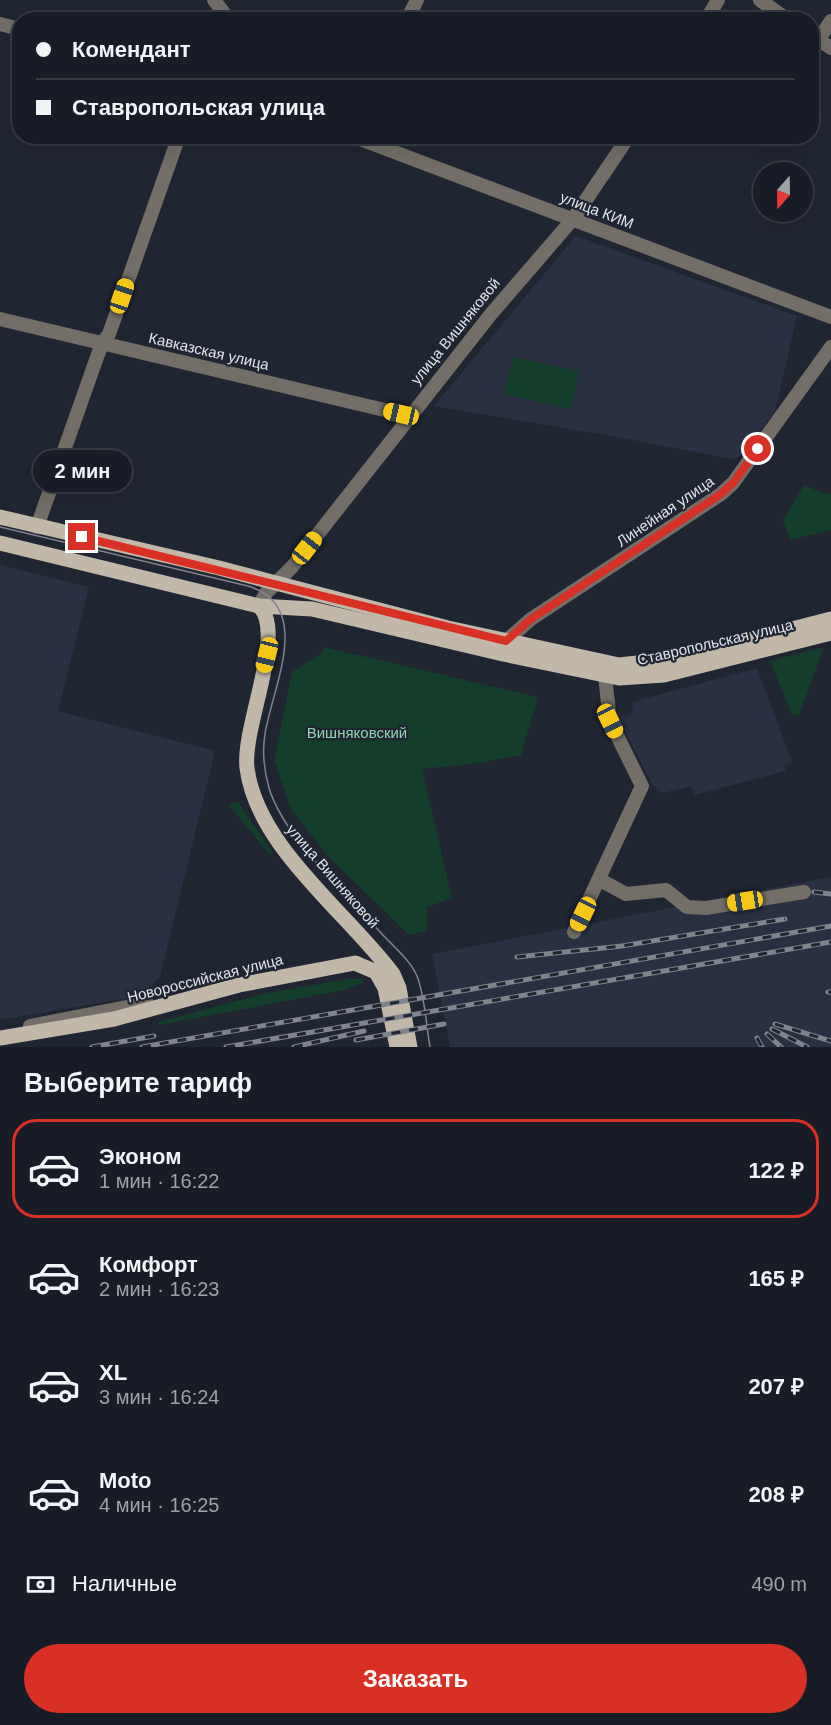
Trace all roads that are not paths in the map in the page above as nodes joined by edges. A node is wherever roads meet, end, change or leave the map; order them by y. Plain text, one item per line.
1 (760, 0) edge
2 (777, 12) edge
3 (831, 21) edge
4 (819, 34) edge
5 (176, 144) edge
6 (373, 144) edge
7 (624, 144) edge
8 (573, 219) junction
9 (831, 317) edge
10 (0, 319) edge
11 (102, 343) junction
12 (831, 347) edge
13 (410, 416) junction
14 (0, 518) edge
15 (37, 526) junction
16 (0, 543) edge
17 (276, 582) junction
18 (259, 606) junction
19 (290, 607) junction
20 (401, 616) junction
21 (831, 619) edge
22 (831, 633) edge
23 (506, 641) junction
24 (267, 655) junction
25 (605, 676) junction
26 (600, 880) junction
27 (804, 892) dead end
28 (574, 932) dead end
29 (164, 1000) dead end
30 (0, 1031) edge
31 (0, 1038) edge
32 (397, 1047) edge
33 (410, 1047) edge

1 - 2 street
3 - 4 street
5 - 11 street
6 - 8 street, улица КИМ
7 - 8 street, улица Вишняковой
8 - 9 street, улица КИМ
8 - 13 street, улица Вишняковой
10 - 11 street, Кавказская улица
11 - 13 street, Кавказская улица
11 - 15 street
12 - 23 street, Линейная улица
13 - 17 street, улица Вишняковой
14 - 15 main road, Ставропольская улица
15 - 17 main road, Ставропольская улица
16 - 18 main road, Ставропольская улица
17 - 18 street, улица Вишняковой
17 - 20 main road, Ставропольская улица
18 - 19 main road, Ставропольская улица
18 - 24 main road, улица Вишняковой
19 - 20 main road, Ставропольская улица
19 - 24 main road
19 - 25 main road, Ставропольская улица
20 - 23 main road, Ставропольская улица
21 - 23 main road, Ставропольская улица
22 - 25 main road, Ставропольская улица
24 - 33 main road, улица Вишняковой
25 - 26 street
26 - 27 street
26 - 28 street
29 - 30 street, Новороссийская улица
31 - 32 main road, Новороссийская улица

